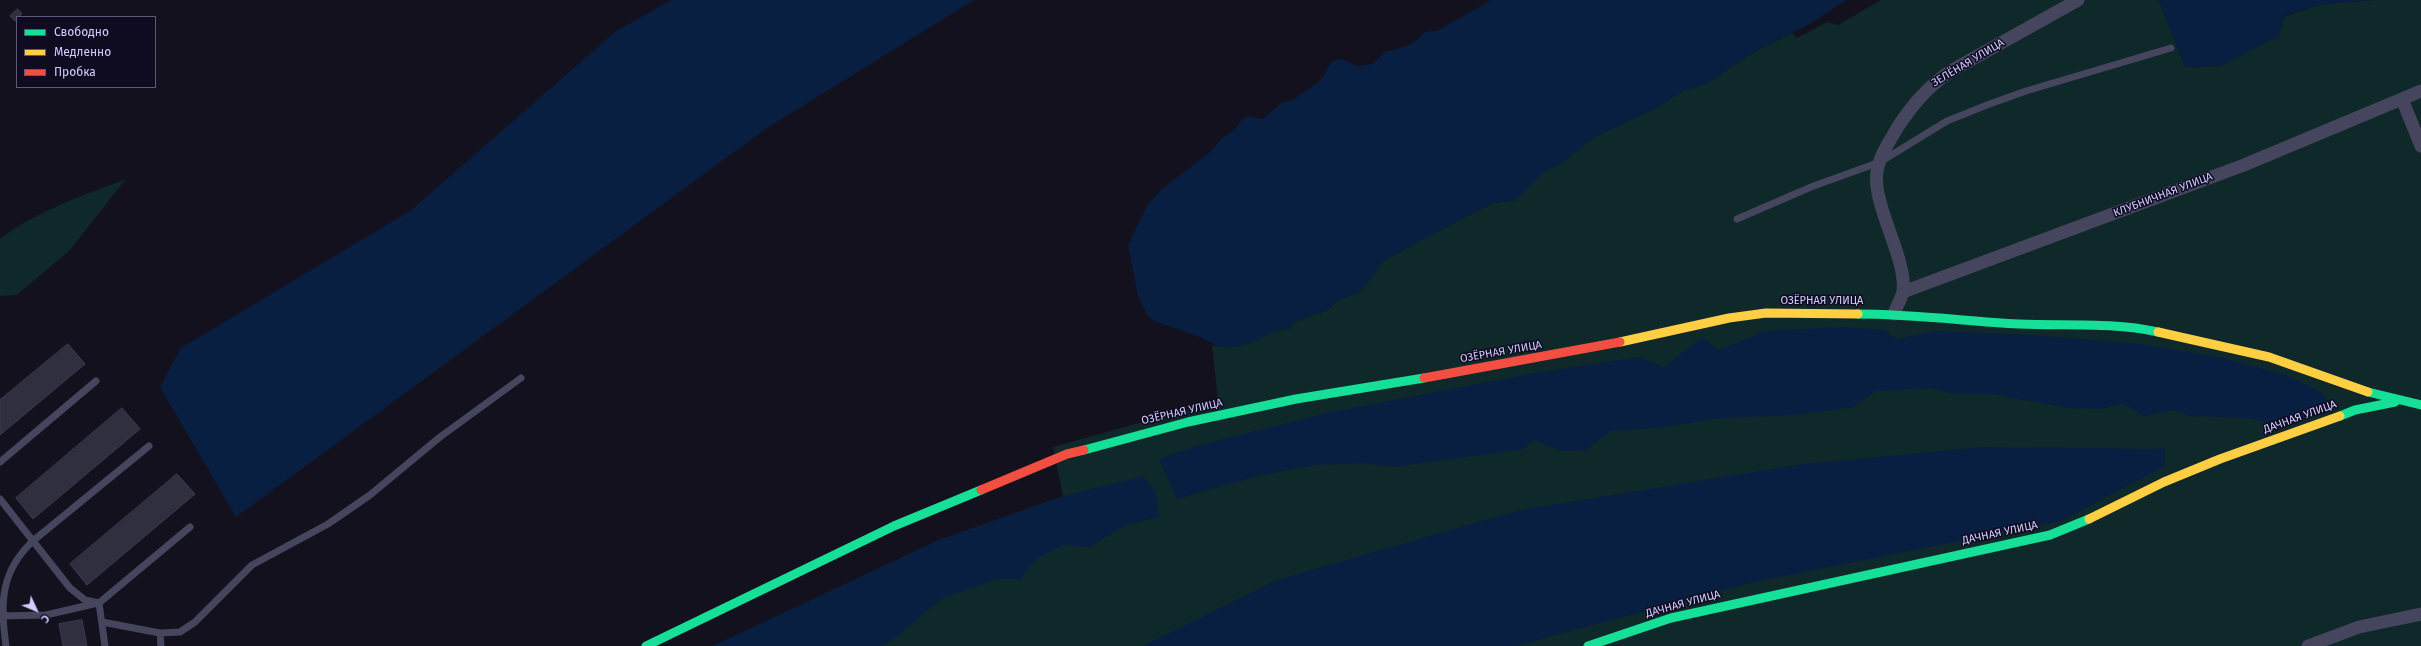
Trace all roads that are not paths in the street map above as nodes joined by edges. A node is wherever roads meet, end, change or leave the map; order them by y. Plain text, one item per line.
1 (2078, 0) edge
2 (2171, 48) dead end
3 (2421, 92) edge
4 (2402, 99) junction
5 (2421, 146) edge
6 (1880, 162) junction
7 (1737, 219) dead end
8 (1903, 292) junction
9 (1894, 314) junction
10 (521, 378) dead end
11 (96, 381) dead end
12 (2403, 401) junction
13 (2421, 404) edge
14 (149, 446) dead end
15 (0, 462) edge
16 (0, 499) edge
17 (190, 527) dead end
18 (34, 540) junction
19 (99, 603) junction
20 (2421, 614) edge
21 (1, 616) edge
22 (102, 622) junction
23 (160, 633) junction
24 (6, 646) edge
25 (105, 646) edge
26 (161, 646) edge
27 (646, 646) edge
28 (1588, 646) edge
29 (2308, 646) edge

1 - 6 street, ЗЕЛЁНАЯ УЛИЦА
2 - 6 lane
3 - 4 street, КЛУБНИЧНАЯ УЛИЦА
4 - 5 street
4 - 8 street, КЛУБНИЧНАЯ УЛИЦА
6 - 7 lane
6 - 8 street, ЗЕЛЁНАЯ УЛИЦА
8 - 9 street, ЗЕЛЁНАЯ УЛИЦА
9 - 12 street
9 - 27 street, ОЗЁРНАЯ УЛИЦА
10 - 23 lane
11 - 15 lane
12 - 13 street
12 - 28 street, ДАЧНАЯ УЛИЦА
14 - 18 lane
16 - 18 lane
17 - 19 lane
18 - 19 lane
18 - 21 lane
19 - 21 lane
19 - 22 lane
20 - 29 street
21 - 24 lane
22 - 23 lane
22 - 25 lane
23 - 26 lane

